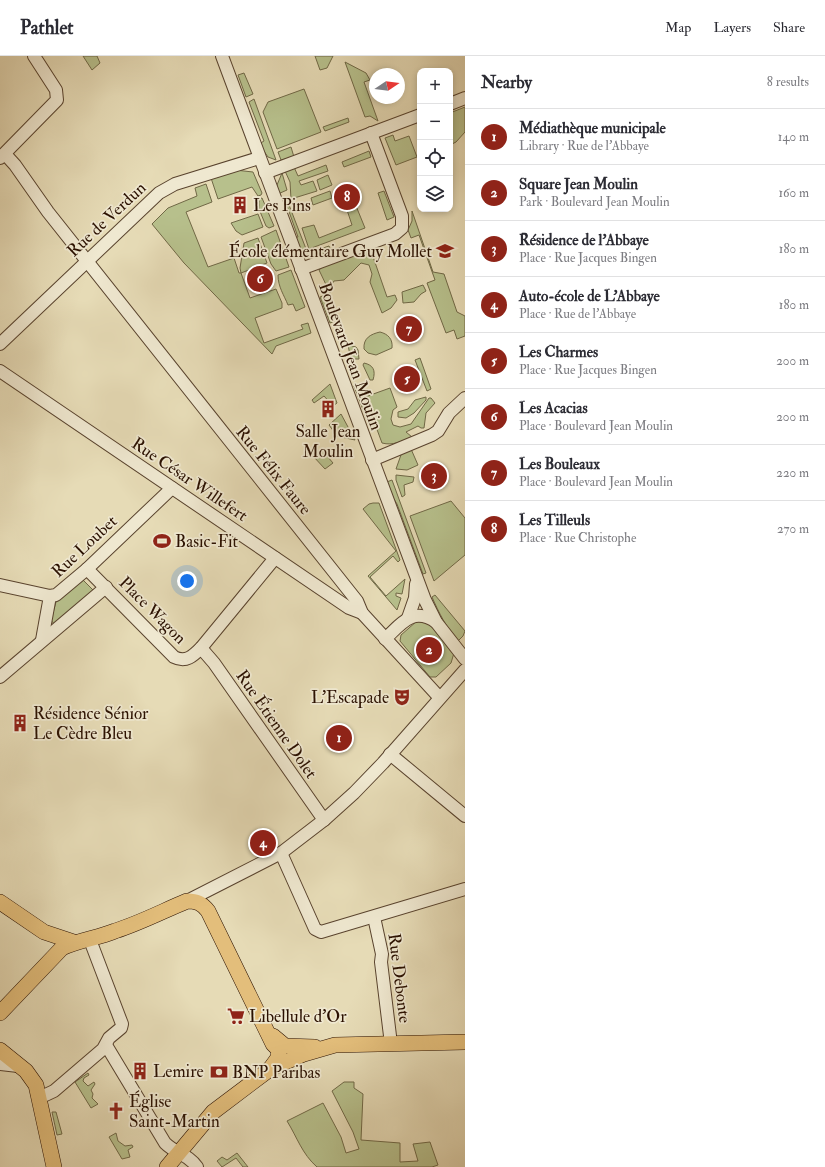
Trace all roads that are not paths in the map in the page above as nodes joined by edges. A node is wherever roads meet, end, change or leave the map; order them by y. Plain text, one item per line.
1 (34, 56) edge
2 (222, 56) edge
3 (465, 98) edge
4 (453, 103) edge
5 (417, 116) edge
6 (371, 133) junction
7 (3, 156) edge
8 (259, 158) junction
9 (264, 173) junction
10 (87, 260) junction
11 (301, 269) junction
12 (0, 344) edge
13 (0, 371) edge
14 (465, 398) edge
15 (372, 460) junction
16 (172, 488) junction
17 (275, 558) junction
18 (88, 569) junction
19 (416, 578) junction
20 (0, 585) edge
21 (106, 587) junction
22 (349, 590) junction
23 (50, 596) junction
24 (340, 600) junction
25 (362, 614) junction
26 (408, 618) junction
27 (436, 622) junction
28 (385, 639) junction
29 (42, 640) junction
30 (201, 648) junction
31 (465, 659) edge
32 (465, 670) edge
33 (0, 677) edge
34 (439, 697) junction
35 (390, 754) junction
36 (465, 816) edge
37 (324, 820) junction
38 (281, 853) junction
39 (219, 885) junction
40 (465, 889) edge
41 (187, 901) junction
42 (0, 902) edge
43 (208, 911) junction
44 (374, 917) junction
45 (44, 932) junction
46 (90, 940) junction
47 (74, 942) junction
48 (49, 959) junction
49 (0, 1013) edge
50 (268, 1030) junction
51 (465, 1042) edge
52 (391, 1044) junction
53 (106, 1045) junction
54 (327, 1046) junction
55 (0, 1050) edge
56 (0, 1064) edge
57 (18, 1066) junction
58 (270, 1069) junction
59 (39, 1098) junction
60 (180, 1153) junction
61 (54, 1167) edge
62 (167, 1167) edge
63 (197, 1167) edge

1 - 7 street
2 - 8 street, Boulevard Jean Moulin
3 - 4 street
5 - 6 street
6 - 9 street
6 - 11 street
7 - 10 street, Rue Félix Faure
8 - 9 street, Boulevard Jean Moulin
8 - 10 street, Rue de Verdun
9 - 11 street, Boulevard Jean Moulin
10 - 12 street, Rue de Verdun
10 - 22 street, Rue Félix Faure
11 - 15 street, Boulevard Jean Moulin
13 - 16 street, Rue César Willefert
14 - 15 street
15 - 19 street, Boulevard Jean Moulin
16 - 17 street, Rue César Willefert
16 - 18 street, Rue Loubet
17 - 24 street, Rue César Willefert
17 - 30 street, Place Wagon
18 - 21 street, Place Wagon
18 - 23 street, Rue Loubet
19 - 26 street
19 - 27 street, Boulevard Jean Moulin
20 - 23 street
21 - 29 street
21 - 30 street, Place Wagon
22 - 24 street
22 - 25 street, Rue Félix Faure
23 - 29 street, Rue Loubet
24 - 25 street, Rue César Willefert
25 - 28 street, Rue Félix Faure
26 - 27 street
26 - 28 street
27 - 31 street, Boulevard Jean Moulin
28 - 34 street, Rue Félix Faure
29 - 33 street
30 - 37 street, Rue Étienne Dolet
32 - 34 street
34 - 35 street
35 - 36 street
35 - 37 street
37 - 38 street
38 - 39 street
38 - 44 street
39 - 41 street
39 - 43 street
40 - 44 street
41 - 43 main road
41 - 46 main road
42 - 45 main road
43 - 50 main road
44 - 52 street, Rue Debonte
45 - 47 main road
45 - 48 main road
46 - 47 main road
46 - 53 street
47 - 48 main road
48 - 49 main road
50 - 54 main road
50 - 58 main road
51 - 52 main road
52 - 54 main road
53 - 59 street
53 - 60 street
54 - 58 main road
55 - 57 main road
56 - 57 street
57 - 59 main road
58 - 60 main road
59 - 61 main road
60 - 62 main road
60 - 63 street

